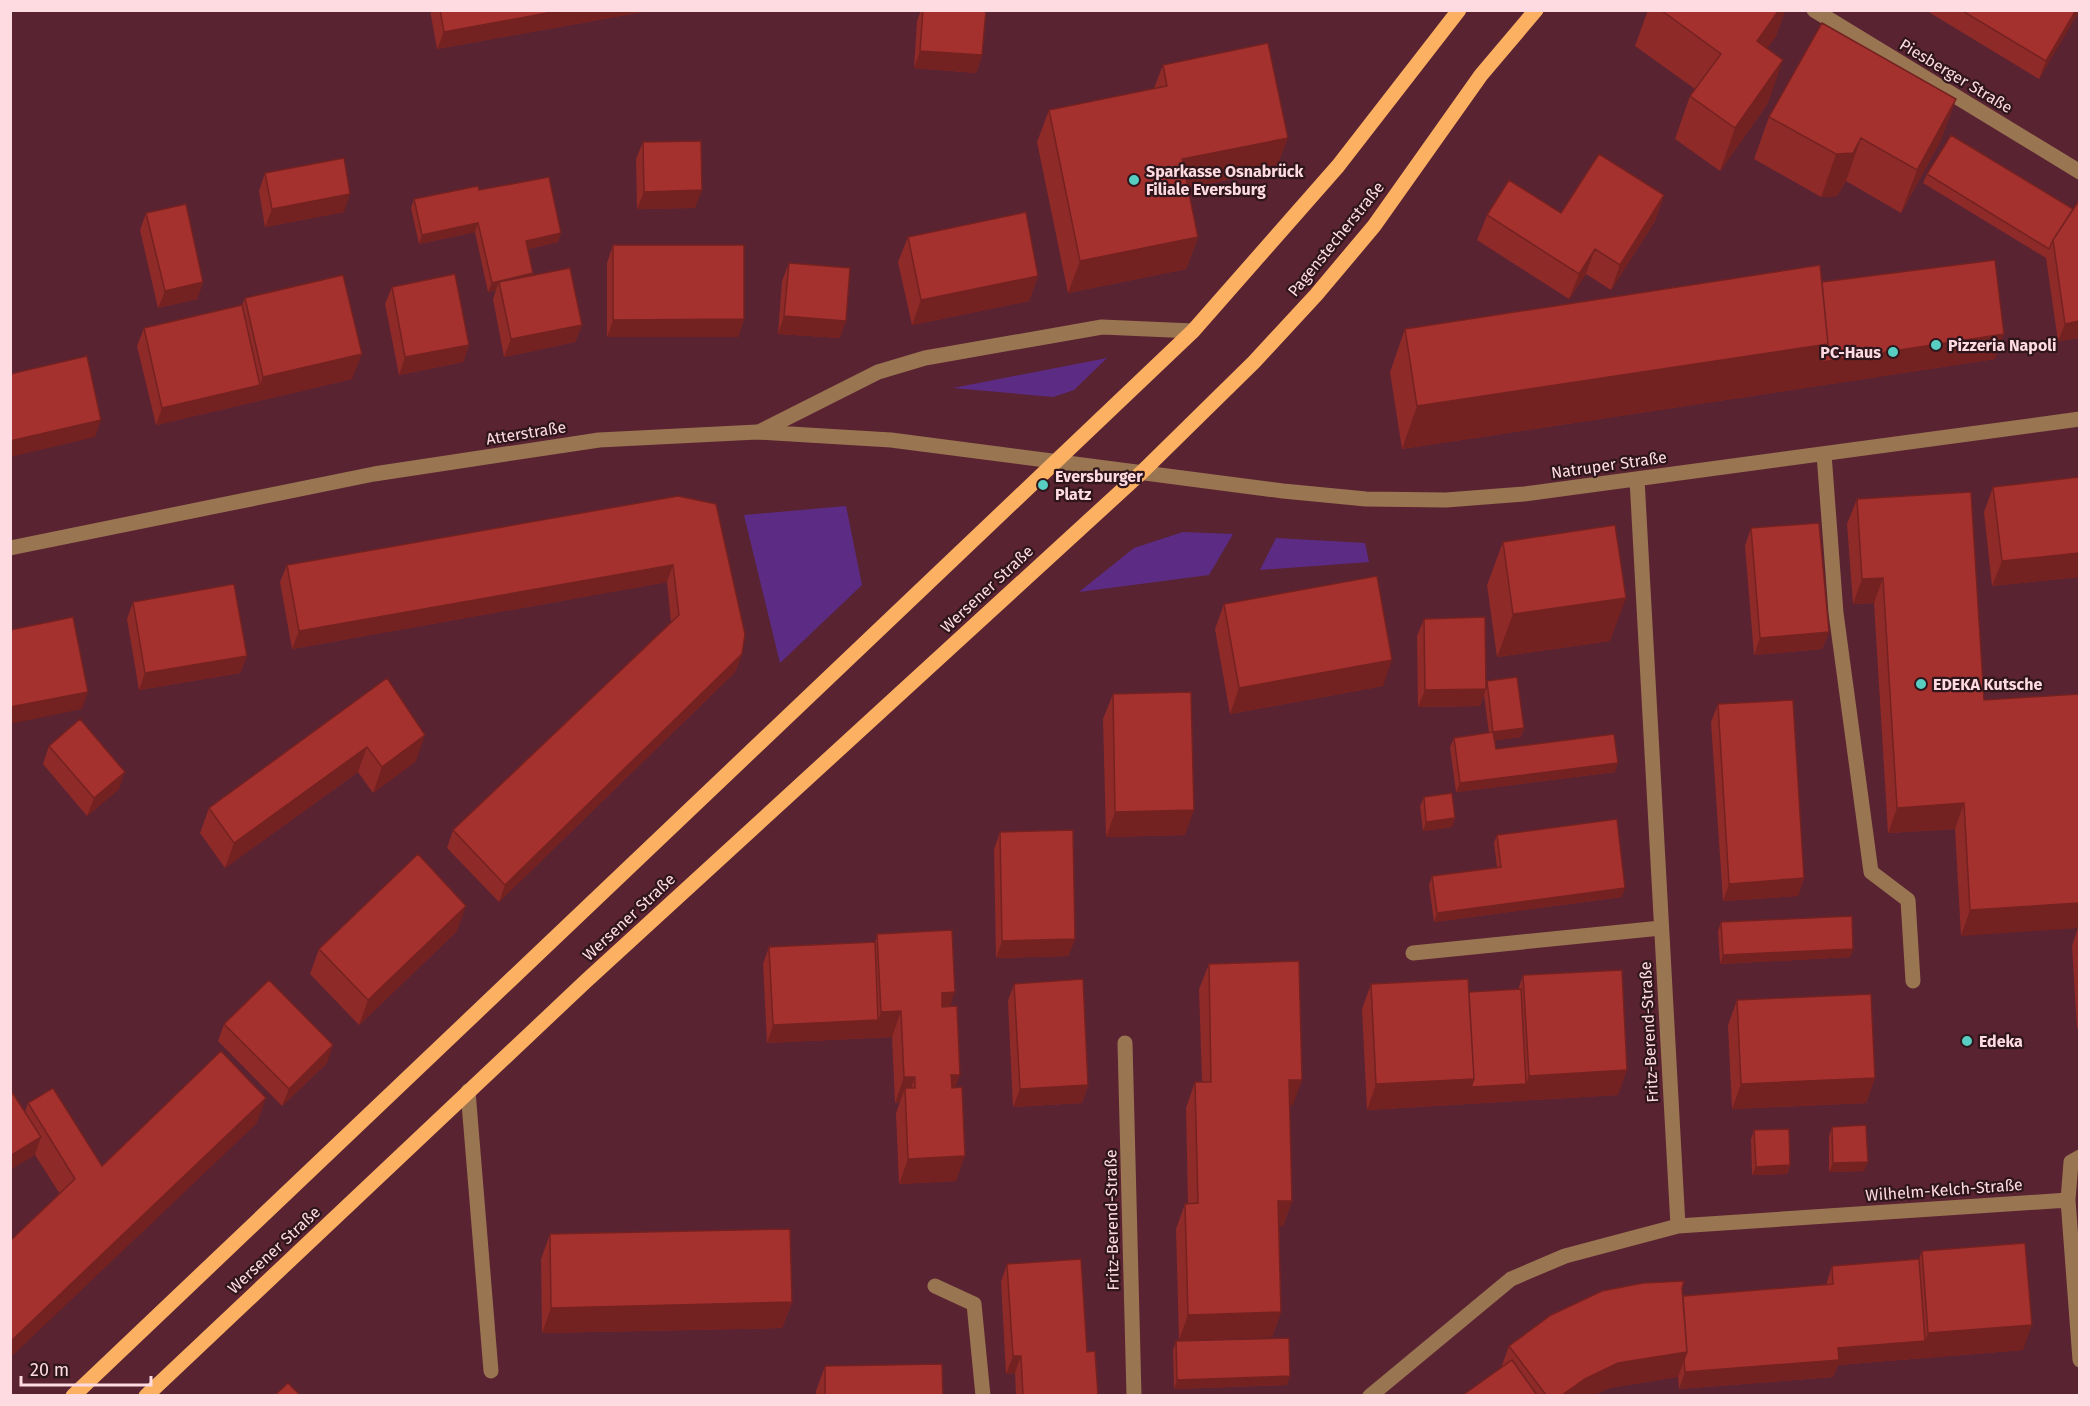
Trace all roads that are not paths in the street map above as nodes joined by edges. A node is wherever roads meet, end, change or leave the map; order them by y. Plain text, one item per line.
1 (1459, 10) edge
2 (1536, 10) edge
3 (1814, 10) edge
4 (2079, 172) edge
5 (1193, 331) junction
6 (2079, 419) edge
7 (757, 432) junction
8 (1824, 454) junction
9 (1054, 461) junction
10 (1142, 472) junction
11 (1637, 479) junction
12 (10, 548) edge
13 (1661, 928) junction
14 (1413, 953) dead end
15 (1912, 981) dead end
16 (1125, 1043) dead end
17 (468, 1091) junction
18 (2079, 1157) edge
19 (2068, 1200) junction
20 (1678, 1226) junction
21 (935, 1286) dead end
22 (2079, 1350) edge
23 (491, 1371) dead end
24 (73, 1395) edge
25 (146, 1395) edge
26 (983, 1395) edge
27 (1134, 1395) edge
28 (1370, 1395) edge

1 - 5 main road
2 - 10 main road, Pagenstecherstraße
3 - 4 street, Piesberger Straße
5 - 7 street
5 - 9 main road
6 - 8 street, Natruper Straße
7 - 9 street, Atterstraße
7 - 12 street, Atterstraße
8 - 11 street, Natruper Straße
8 - 15 street
9 - 10 street
9 - 24 main road, Wersener Straße
10 - 11 street, Natruper Straße
10 - 17 main road, Wersener Straße
11 - 13 street, Fritz-Berend-Straße
13 - 14 street
13 - 20 street, Fritz-Berend-Straße
16 - 27 street, Fritz-Berend-Straße
17 - 23 street
17 - 25 main road, Wersener Straße
18 - 19 street
19 - 20 street, Wilhelm-Kelch-Straße
19 - 22 street
20 - 28 street
21 - 26 street

